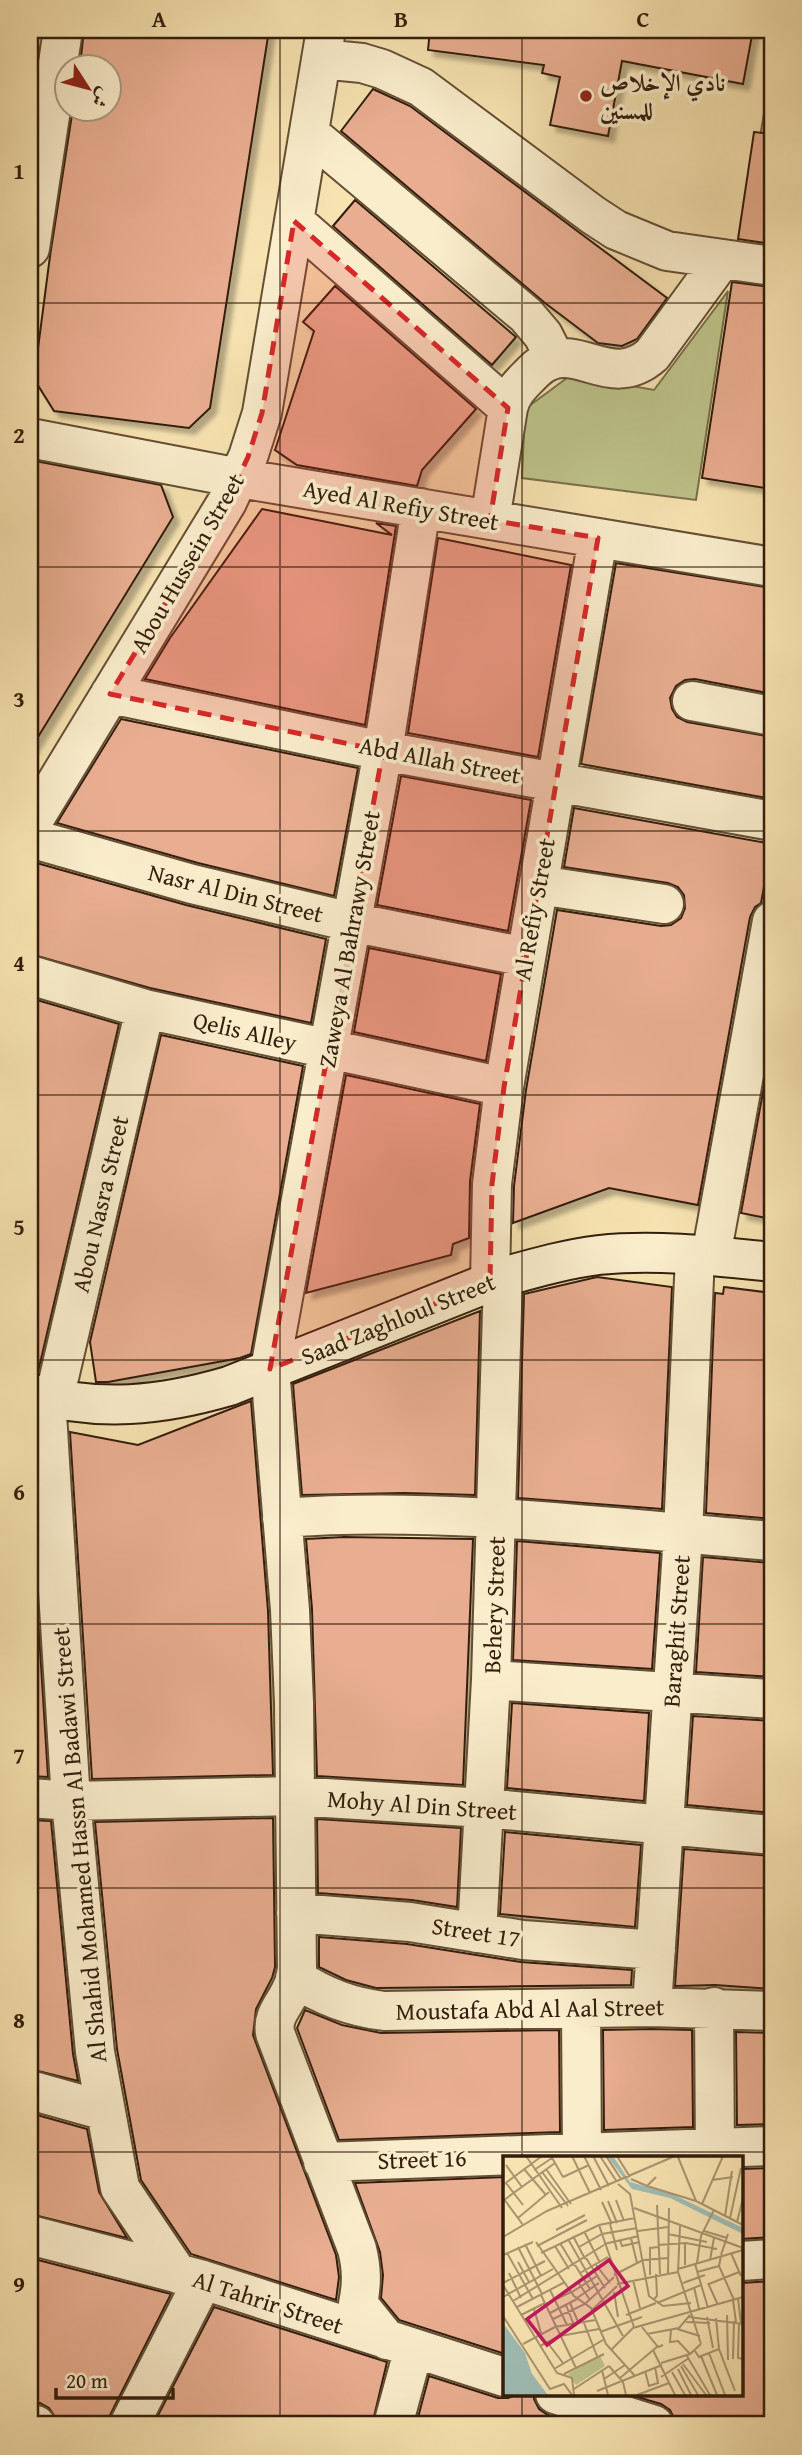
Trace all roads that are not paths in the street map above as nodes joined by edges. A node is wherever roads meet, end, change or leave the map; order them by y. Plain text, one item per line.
1 (323, 45) edge
2 (50, 54) edge
3 (309, 134) junction
4 (294, 221) junction
5 (30, 248) edge
6 (722, 259) junction
7 (772, 266) edge
8 (555, 359) junction
9 (508, 408) junction
10 (30, 438) edge
11 (239, 478) junction
12 (421, 508) junction
13 (490, 520) junction
14 (598, 538) junction
15 (772, 567) edge
16 (110, 694) junction
17 (692, 701) dead end
18 (772, 716) edge
19 (383, 751) junction
20 (556, 782) junction
21 (772, 821) edge
22 (30, 826) edge
23 (30, 838) edge
24 (539, 884) junction
25 (664, 904) dead end
26 (772, 921) edge
27 (352, 922) junction
28 (526, 957) junction
29 (30, 975) edge
30 (765, 1004) edge
31 (145, 1009) junction
32 (328, 1050) junction
33 (504, 1087) junction
34 (703, 1255) junction
35 (772, 1262) edge
36 (497, 1280) junction
37 (270, 1370) junction
38 (43, 1396) edge
39 (282, 1518) junction
40 (496, 1519) junction
41 (682, 1534) junction
42 (772, 1541) edge
43 (45, 1640) edge
44 (491, 1680) junction
45 (672, 1692) junction
46 (772, 1699) edge
47 (294, 1796) junction
48 (30, 1798) edge
49 (71, 1801) junction
50 (484, 1808) junction
51 (664, 1825) junction
52 (772, 1835) edge
53 (296, 1913) junction
54 (477, 1933) junction
55 (656, 1950) junction
56 (295, 1978) junction
57 (652, 2007) junction
58 (714, 2007) junction
59 (581, 2008) junction
60 (772, 2011) edge
61 (30, 2090) edge
62 (104, 2111) junction
63 (772, 2146) edge
64 (715, 2153) edge
65 (582, 2154) junction
66 (503, 2156) edge
67 (517, 2156) edge
68 (323, 2162) junction
69 (30, 2235) edge
70 (772, 2259) edge
71 (742, 2260) edge
72 (190, 2277) junction
73 (400, 2344) junction
74 (503, 2377) edge
75 (561, 2396) edge
76 (30, 2424) edge
77 (36, 2425) edge
78 (130, 2425) edge
79 (393, 2425) edge
80 (654, 2425) edge

1 - 3 street, Abou Hussein Street
1 - 6 street
2 - 5 street
3 - 4 street, Abou Hussein Street
3 - 8 street
4 - 9 street
4 - 11 street, Abou Hussein Street
6 - 7 street
6 - 8 street
8 - 9 street
9 - 13 street
10 - 11 street, Ayed Al Refiy Street
11 - 12 street, Ayed Al Refiy Street
11 - 16 street, Abou Hussein Street
12 - 13 street, Ayed Al Refiy Street
12 - 19 street, Zaweya Al Bahrawy Street
13 - 14 street, Ayed Al Refiy Street
14 - 15 street, Ayed Al Refiy Street
14 - 20 street, Al Refiy Street
16 - 19 street, Abd Allah Street
16 - 22 street, Abou Hussein Street
17 - 18 street
19 - 20 street, Abd Allah Street
19 - 27 street, Zaweya Al Bahrawy Street
20 - 21 street, Abd Allah Street
20 - 24 street, Al Refiy Street
23 - 27 street, Nasr Al Din Street
24 - 25 street
24 - 28 street, Al Refiy Street
26 - 30 street, Baraghit Street
27 - 28 street, Nasr Al Din Street
27 - 32 street, Zaweya Al Bahrawy Street
28 - 33 street, Al Refiy Street
29 - 31 street, Qelis Alley
30 - 34 street, Baraghit Street
31 - 32 street, Qelis Alley
31 - 38 street, Abou Nasra Street
32 - 33 street, Qelis Alley
32 - 37 street, Zaweya Al Bahrawy Street
33 - 36 street, Al Refiy Street
34 - 35 street, Saad Zaghloul Street
34 - 36 street, Saad Zaghloul Street
34 - 41 street, Baraghit Street
36 - 37 street, Saad Zaghloul Street
36 - 40 street, Behery Street
37 - 38 street, Saad Zaghloul Street
37 - 39 street, Zaweya Al Bahrawy Street
38 - 43 street, Al Shahid Mohamed Hassn Al Badawi Street
39 - 40 street
39 - 47 street, Zaweya Al Bahrawy Street
40 - 41 street
40 - 44 street, Behery Street
41 - 42 street
41 - 45 street, Baraghit Street
43 - 49 street, Al Shahid Mohamed Hassn Al Badawi Street
44 - 45 street
44 - 50 street, Behery Street
45 - 46 street
45 - 51 street, Baraghit Street
47 - 49 street, Mohy Al Din Street
47 - 50 street, Mohy Al Din Street
47 - 53 street, Zaweya Al Bahrawy Street
48 - 49 street, Mohy Al Din Street
49 - 62 street, Al Shahid Mohamed Hassn Al Badawi Street
50 - 51 street, Mohy Al Din Street
50 - 54 street, Behery Street
51 - 52 street, Mohy Al Din Street
51 - 55 street, Baraghit Street
53 - 54 street, Street 17
53 - 56 street, Zaweya Al Bahrawy Street
54 - 55 street, Street 17
55 - 57 street, Baraghit Street
56 - 59 street, Moustafa Abd Al Aal Street
56 - 68 street
57 - 58 street, Moustafa Abd Al Aal Street
57 - 59 street, Moustafa Abd Al Aal Street
58 - 60 street, Moustafa Abd Al Aal Street
58 - 64 street
59 - 65 street
61 - 62 street
62 - 72 street, Al Shahid Mohamed Hassn Al Badawi Street
63 - 64 street, Street 16
64 - 65 street, Street 16
65 - 67 street, Street 16
66 - 68 street, Street 16
68 - 73 street
69 - 72 street, Al Tahrir Street
70 - 71 street
72 - 73 street, Al Tahrir Street
72 - 78 street
73 - 74 street, Al Tahrir Street
73 - 79 street
75 - 80 street
76 - 77 street

